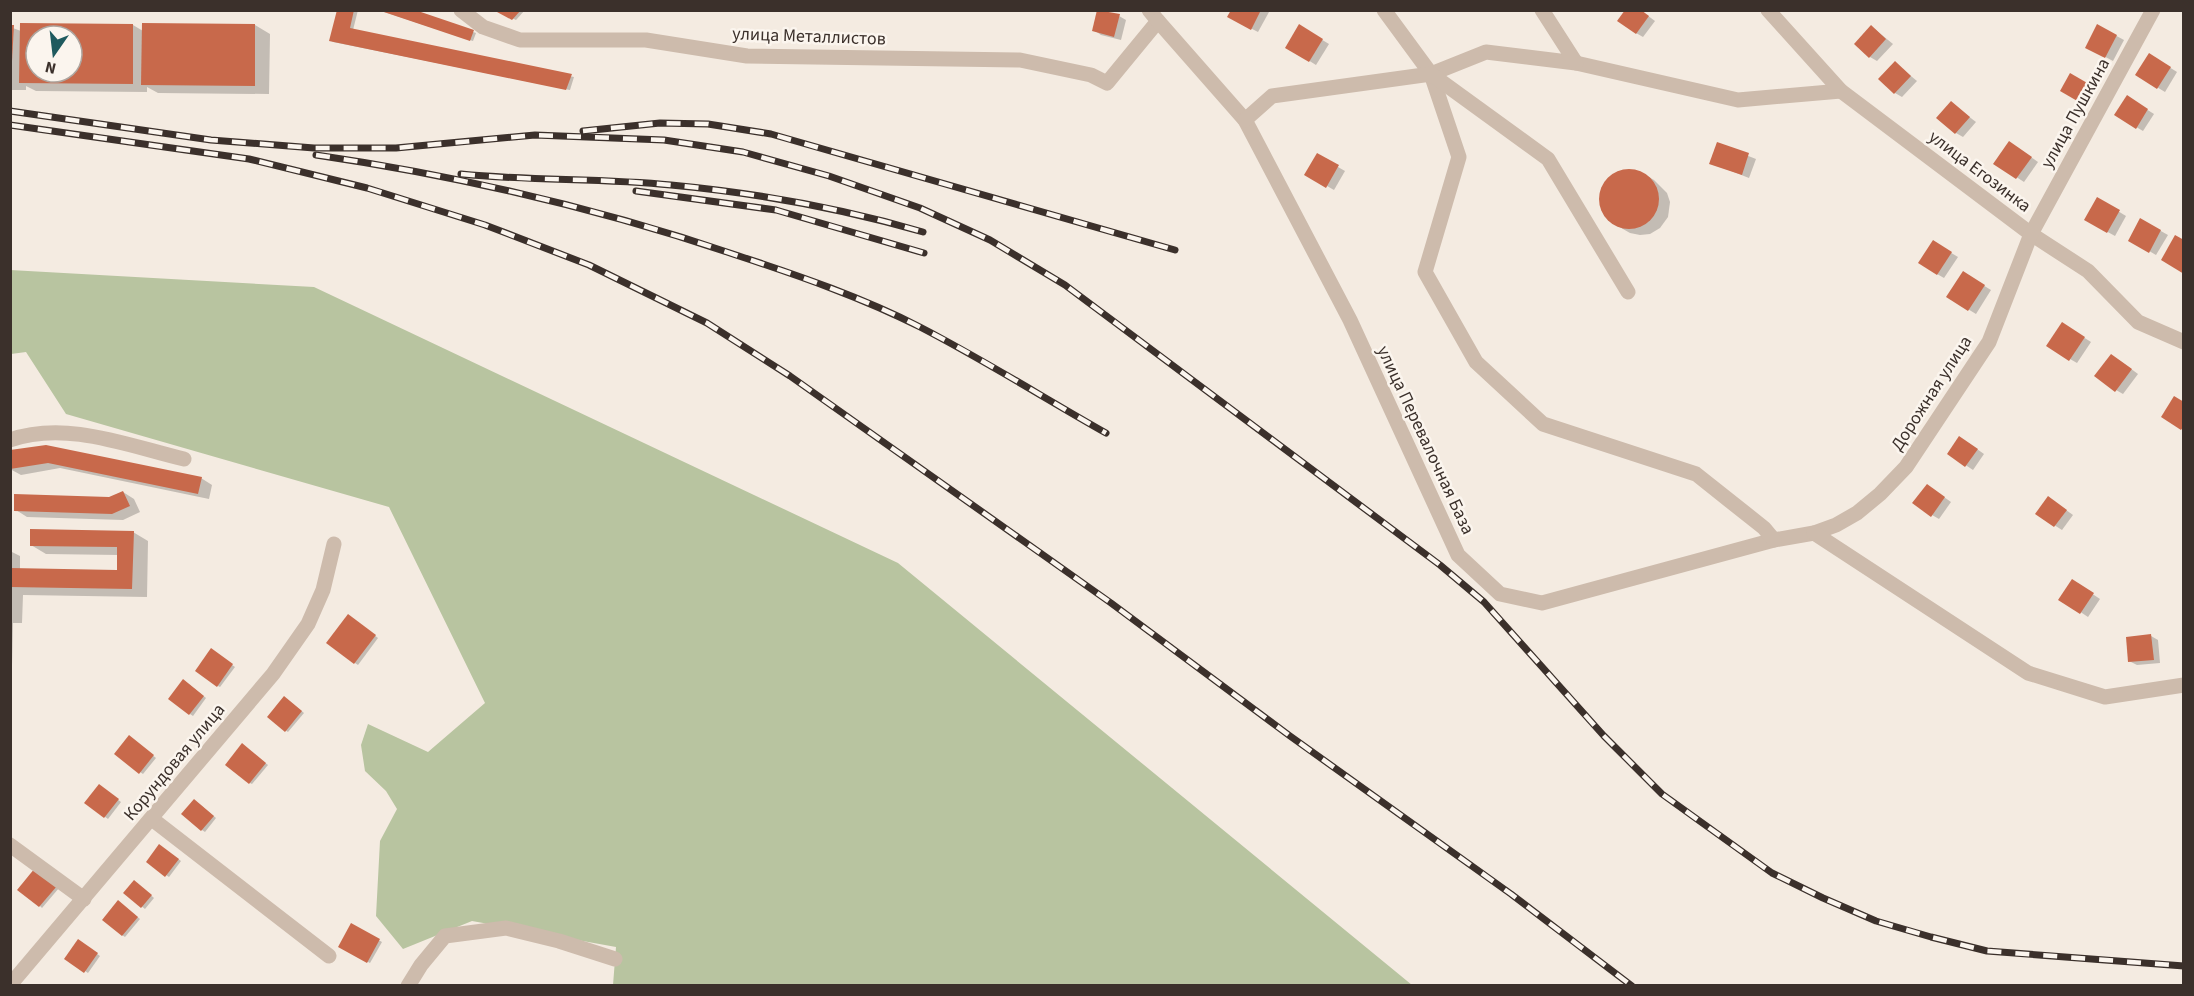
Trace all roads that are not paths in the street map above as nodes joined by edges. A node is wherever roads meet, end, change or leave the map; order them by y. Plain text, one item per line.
1 (461, 10) edge
2 (1384, 10) edge
3 (1542, 10) edge
4 (1768, 10) edge
5 (2153, 10) edge
6 (1153, 16) edge
7 (1576, 63) junction
8 (1431, 74) junction
9 (1841, 91) junction
10 (1245, 120) junction
11 (2031, 234) junction
12 (1628, 292) dead end
13 (2184, 342) edge
14 (10, 440) edge
15 (184, 459) dead end
16 (1814, 533) junction
17 (1774, 540) junction
18 (334, 544) dead end
19 (2184, 685) edge
20 (152, 819) junction
21 (10, 845) edge
22 (84, 899) junction
23 (329, 956) dead end
24 (615, 959) dead end
25 (10, 985) edge
26 (408, 986) edge

1 - 6 street, улица Металлистов
2 - 8 street
3 - 7 street
4 - 9 street, улица Егозинка
5 - 11 street, улица Пушкина
6 - 10 street, улица Перевалочная База
7 - 8 street
7 - 9 street
8 - 10 street
8 - 12 street
8 - 17 street
9 - 11 street, улица Егозинка
10 - 17 street, улица Перевалочная База
11 - 13 street, улица Егозинка
11 - 16 street, Дорожная улица
14 - 15 street
16 - 17 street, улица Перевалочная База
16 - 19 street
18 - 20 street, Корундовая улица
20 - 22 street, Корундовая улица
20 - 23 street
21 - 22 street
22 - 25 street, Корундовая улица
24 - 26 street

